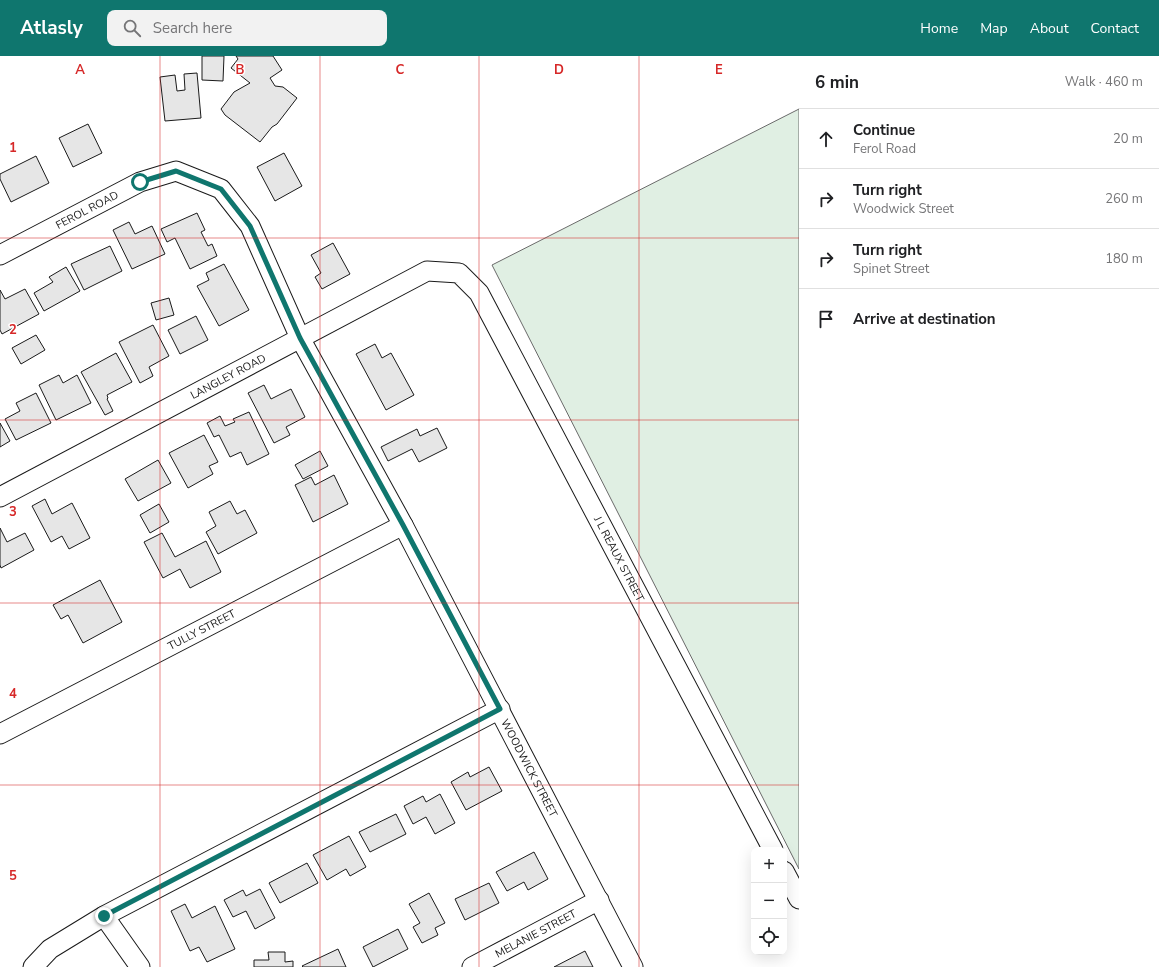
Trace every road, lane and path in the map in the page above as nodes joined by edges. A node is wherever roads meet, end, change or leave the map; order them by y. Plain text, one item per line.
1 (176, 171) joint
2 (1, 252) edge
3 (459, 273) joint
4 (300, 338) junction
5 (0, 497) edge
6 (403, 525) junction
7 (500, 709) junction
8 (0, 734) edge
9 (771, 847) edge
10 (787, 877) edge
11 (599, 900) junction
12 (799, 900) edge
13 (104, 916) junction
14 (33, 967) edge
15 (140, 967) edge
16 (472, 967) edge
17 (633, 967) edge

1 - 2 street, FEROL ROAD
1 - 4 street, WOODWICK STREET
3 - 4 street, LANGLEY ROAD
3 - 9 street, J L REAUX STREET
4 - 5 street, LANGLEY ROAD
4 - 6 street, WOODWICK STREET
6 - 7 street, WOODWICK STREET
6 - 8 street, TULLY STREET
7 - 11 street, WOODWICK STREET
7 - 13 street
10 - 12 street
11 - 16 street, MELANIE STREET
11 - 17 street, WOODWICK STREET
13 - 14 street
13 - 15 street

